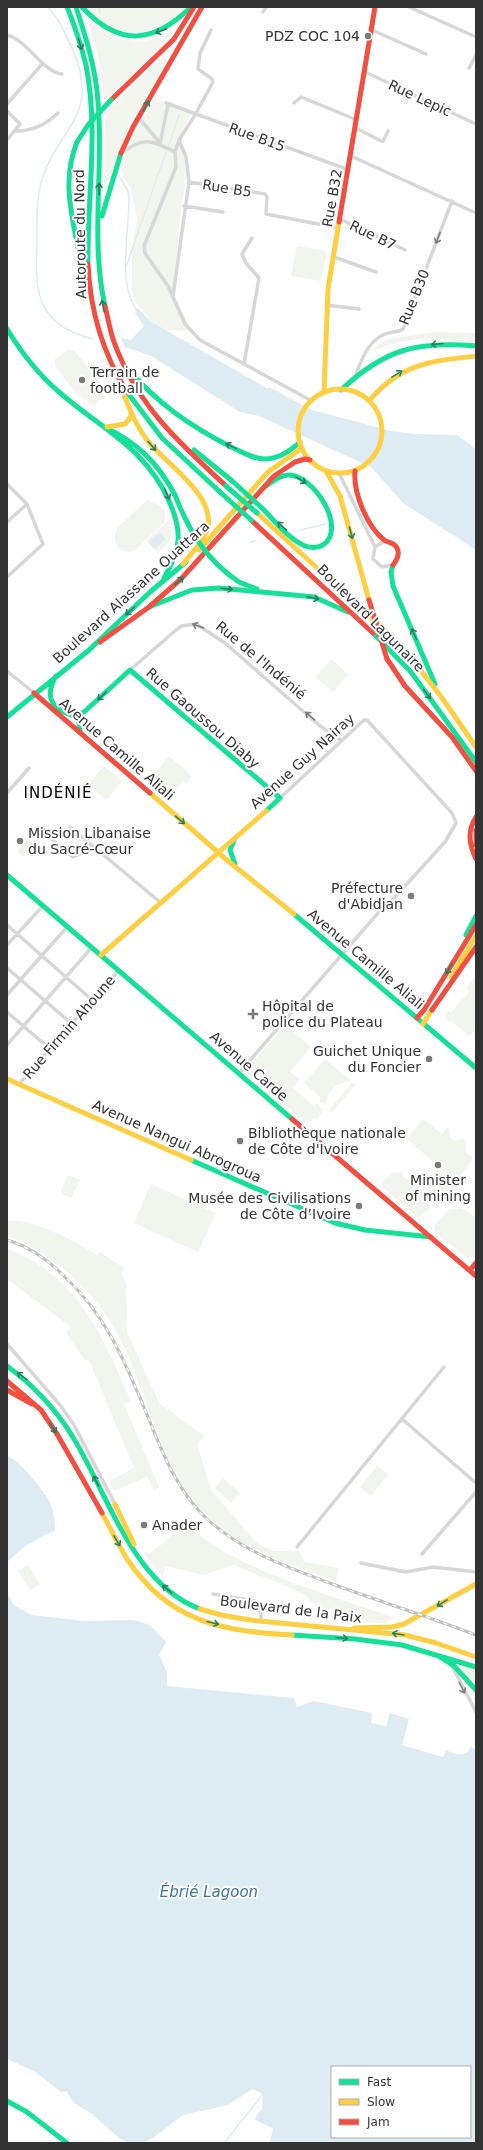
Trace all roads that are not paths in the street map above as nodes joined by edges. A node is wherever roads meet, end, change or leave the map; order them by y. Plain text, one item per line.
1 (67, 7) edge
2 (76, 7) edge
3 (82, 7) edge
4 (191, 7) edge
5 (195, 7) edge
6 (202, 7) edge
7 (266, 7) edge
8 (375, 7) edge
9 (409, 7) edge
10 (263, 12) dead end
11 (211, 30) dead end
12 (372, 30) junction
13 (7, 35) edge
14 (476, 37) edge
15 (426, 54) dead end
16 (476, 54) edge
17 (43, 63) junction
18 (469, 68) dead end
19 (365, 72) junction
20 (62, 74) dead end
21 (294, 103) dead end
22 (7, 104) edge
23 (7, 111) edge
24 (58, 113) dead end
25 (195, 115) junction
26 (139, 118) junction
27 (357, 120) junction
28 (476, 124) edge
29 (356, 128) junction
30 (16, 131) junction
31 (388, 131) dead end
32 (7, 140) edge
33 (179, 140) junction
34 (160, 144) junction
35 (175, 152) junction
36 (121, 153) junction
37 (351, 156) junction
38 (349, 170) junction
39 (189, 182) junction
40 (452, 201) junction
41 (184, 206) junction
42 (223, 212) dead end
43 (476, 213) edge
44 (340, 219) junction
45 (99, 228) junction
46 (339, 228) junction
47 (252, 238) dead end
48 (405, 250) dead end
49 (334, 257) junction
50 (376, 272) dead end
51 (90, 295) junction
52 (173, 297) junction
53 (326, 305) junction
54 (359, 309) dead end
55 (7, 329) edge
56 (476, 346) edge
57 (118, 356) junction
58 (476, 356) edge
59 (244, 364) junction
60 (115, 371) junction
61 (356, 374) junction
62 (341, 390) junction
63 (324, 393) junction
64 (312, 401) junction
65 (369, 402) junction
66 (131, 413) junction
67 (104, 426) junction
68 (172, 435) junction
69 (300, 440) junction
70 (302, 448) junction
71 (310, 460) junction
72 (355, 470) junction
73 (326, 471) junction
74 (339, 473) junction
75 (7, 484) edge
76 (226, 486) joint
77 (266, 486) junction
78 (220, 492) joint
79 (26, 504) junction
80 (7, 522) edge
81 (385, 541) junction
82 (375, 547) junction
83 (184, 564) junction
84 (393, 565) junction
85 (7, 577) edge
86 (160, 584) junction
87 (275, 594) junction
88 (149, 607) junction
89 (353, 615) junction
90 (89, 650) junction
91 (130, 670) junction
92 (7, 671) edge
93 (56, 676) junction
94 (34, 693) junction
95 (440, 695) junction
96 (78, 715) junction
97 (7, 717) edge
98 (80, 733) junction
99 (341, 740) junction
100 (476, 747) edge
101 (465, 752) junction
102 (476, 763) edge
103 (29, 768) dead end
104 (476, 771) edge
105 (7, 793) edge
106 (280, 798) junction
107 (476, 817) edge
108 (70, 827) dead end
109 (476, 830) edge
110 (50, 838) dead end
111 (234, 840) junction
112 (89, 843) junction
113 (476, 845) edge
114 (219, 853) junction
115 (476, 859) edge
116 (240, 869) junction
117 (7, 875) edge
118 (161, 903) junction
119 (43, 906) junction
120 (476, 916) edge
121 (476, 925) edge
122 (7, 926) edge
123 (67, 927) junction
124 (17, 934) junction
125 (476, 936) edge
126 (7, 946) edge
127 (476, 947) edge
128 (92, 948) junction
129 (101, 955) junction
130 (342, 955) junction
131 (41, 956) junction
132 (457, 956) junction
133 (7, 968) edge
134 (119, 970) junction
135 (66, 976) junction
136 (20, 979) junction
137 (7, 995) edge
138 (92, 1000) junction
139 (45, 1001) junction
140 (432, 1010) junction
141 (7, 1012) edge
142 (417, 1018) junction
143 (72, 1024) junction
144 (423, 1024) junction
145 (23, 1026) junction
146 (7, 1045) edge
147 (50, 1049) junction
148 (476, 1068) edge
149 (239, 1073) junction
150 (7, 1080) edge
151 (19, 1084) junction
152 (432, 1237) junction
153 (476, 1263) edge
154 (470, 1270) junction
155 (476, 1276) edge
156 (7, 1344) edge
157 (7, 1366) edge
158 (444, 1367) dead end
159 (7, 1381) edge
160 (7, 1390) edge
161 (41, 1410) junction
162 (402, 1419) junction
163 (476, 1483) edge
164 (476, 1492) edge
165 (115, 1504) joint
166 (297, 1546) dead end
167 (134, 1548) junction
168 (422, 1554) dead end
169 (361, 1563) dead end
170 (476, 1572) edge
171 (476, 1584) edge
172 (213, 1594) dead end
173 (261, 1621) junction
174 (351, 1628) junction
175 (432, 1652) junction
176 (476, 1657) edge
177 (450, 1663) junction
178 (476, 1667) edge
179 (476, 1690) edge
180 (476, 1712) edge
181 (7, 2101) edge
182 (67, 2143) edge

1 -> 51 main road, Autoroute du Nord
45 -> 2 main road, Autoroute du Nord
4 -> 3 main road
5 - 51 main road, bridge
26 -> 6 main road
7 - 10 street
8 - 12 main road, Rue B32
9 - 14 street
11 - 25 street
12 - 15 street
12 - 19 main road, Rue B32
13 - 17 street
16 - 18 street
17 - 20 street
17 - 22 street
19 - 27 main road, Rue B32
19 - 28 street, Rue Lepic
21 - 27 street
23 - 30 street
24 - 30 street
25 - 33 street
25 - 34 street, Rue B15
25 - 38 street, Rue B15
26 - 34 street
26 - 36 main road
27 - 29 main road, Rue B32
29 - 31 street
29 - 37 main road, Rue B32
30 - 32 street
33 - 35 street
33 - 39 street
34 - 35 street
34 - 36 street
35 - 52 street
36 - 45 main road
37 - 38 main road, Rue B32
37 - 40 street
38 - 44 main road, Rue B32
39 - 41 street
39 - 46 street, Rue B5
40 - 43 street
40 -> 61 street, Rue B30
41 - 42 street
41 - 52 street
44 - 46 main road, Rue B32
44 - 48 street, Rue B7
57 -> 45 main road, Autoroute du Nord
46 - 49 main road, Rue B32
47 - 59 street
49 - 50 street
49 - 53 main road, Rue B32
51 - 60 main road, Autoroute du Nord
52 - 59 street
53 - 54 street
53 - 63 main road, Rue B32
55 - 67 main road
56 -> 61 main road
57 - 68 main road, Autoroute du Nord
69 -> 57 main road
65 -> 58 main road
59 - 64 street
60 - 66 main road
60 - 78 main road, Autoroute du Nord
61 - 62 main road
62 - 63 main road
62 - 65 main road
63 - 64 main road
64 - 69 main road
65 - 72 main road
66 - 67 main road
66 -> 83 main road
67 -> 86 main road
67 - 87 main road, bridge
68 - 76 main road, Autoroute du Nord
77 -> 68 main road, bridge
69 - 70 main road
70 - 71 main road
70 - 83 main road, Boulevard Alassane Ouattara
71 - 73 main road
71 - 77 main road
72 - 74 main road
72 - 81 main road
73 - 74 main road
73 -> 101 main road, bridge
74 - 82 street
75 - 79 street
76 - 95 main road, Boulevard Lagunaire, bridge
88 -> 77 main road
78 - 89 main road, Boulevard Lagunaire, bridge
79 - 80 street
79 - 85 street
81 - 82 street
81 - 84 main road
82 - 84 street
83 - 86 main road, Boulevard Alassane Ouattara
95 -> 84 main road
86 -> 90 main road, Boulevard Alassane Ouattara
88 -> 87 main road
87 -> 89 main road
88 - 90 main road
89 -> 102 main road, Boulevard Lagunaire
90 - 93 main road, Boulevard Alassane Ouattara
91 -> 96 main road, Rue de l'Indénié
99 -> 91 street, Rue de l'Indénié
91 - 106 main road, Rue Gaoussou Diaby
92 - 94 street
93 - 94 main road, Boulevard Alassane Ouattara
93 - 96 main road
94 - 97 main road, Boulevard Alassane Ouattara
94 - 98 main road, Avenue Camille Aliali
95 - 100 main road, Boulevard Lagunaire
96 - 98 main road
98 -> 114 main road, Avenue Camille Aliali
99 - 106 street, Avenue Guy Nairay
99 - 130 street, Avenue Guy Nairay
101 - 102 main road
101 - 104 main road
103 - 105 street
106 - 111 main road, Avenue Guy Nairay
107 - 115 main road
108 - 112 street
109 - 113 main road
110 - 112 street
111 - 114 main road, Avenue Guy Nairay
111 - 116 main road, Avenue Camille Aliali
112 - 118 street
114 - 116 main road, Avenue Camille Aliali
114 - 118 main road, Avenue Guy Nairay
116 - 130 main road, Avenue Camille Aliali
117 - 119 main road, Avenue Carde
118 - 129 main road, Avenue Guy Nairay
119 - 123 main road, Avenue Carde
119 - 124 street
120 - 132 main road
121 - 132 main road
122 - 124 street
123 - 128 main road, Avenue Carde
123 - 131 street
124 - 126 street
124 - 131 street
125 - 140 main road
127 - 140 main road
128 - 129 main road, Avenue Carde
128 - 135 street
129 - 134 main road, Avenue Carde
130 - 142 main road, Avenue Camille Aliali
130 - 149 street
131 - 135 street
131 - 136 street
132 -> 142 main road
133 - 136 street
134 - 138 street, Rue Firmin Ahoune
134 - 149 main road, Avenue Carde
135 - 138 street
135 - 139 street
136 - 137 street
136 - 139 street
138 - 143 street, Rue Firmin Ahoune
139 - 143 street
139 - 145 street
140 - 144 main road
141 - 145 street
142 - 144 main road, Avenue Camille Aliali
143 - 147 street, Rue Firmin Ahoune
144 - 148 main road, Avenue Camille Aliali
145 - 146 street
145 - 147 street
147 - 151 street, Rue Firmin Ahoune
149 - 152 main road, Avenue Carde
150 - 151 main road, Avenue Nangui Abrogroua
151 - 152 main road, Avenue Nangui Abrogroua
152 - 154 main road, Avenue Carde
153 - 154 main road
154 - 155 main road, Avenue Carde
156 - 165 street
167 -> 157 main road, Boulevard de la Paix
158 - 162 street
159 - 161 main road, Boulevard de la Paix
160 - 161 main road
161 -> 175 main road, Boulevard de la Paix
162 - 163 street
162 - 166 street
164 - 168 street
165 - 167 main road
173 -> 167 main road, Boulevard de la Paix
169 - 170 street
171 -> 174 main road
172 - 173 street
173 - 174 main road, Boulevard de la Paix
176 -> 174 main road, Boulevard de la Paix
175 - 177 main road
175 - 178 main road, Boulevard de la Paix
177 - 179 main road
177 -> 180 street
181 - 182 main road

